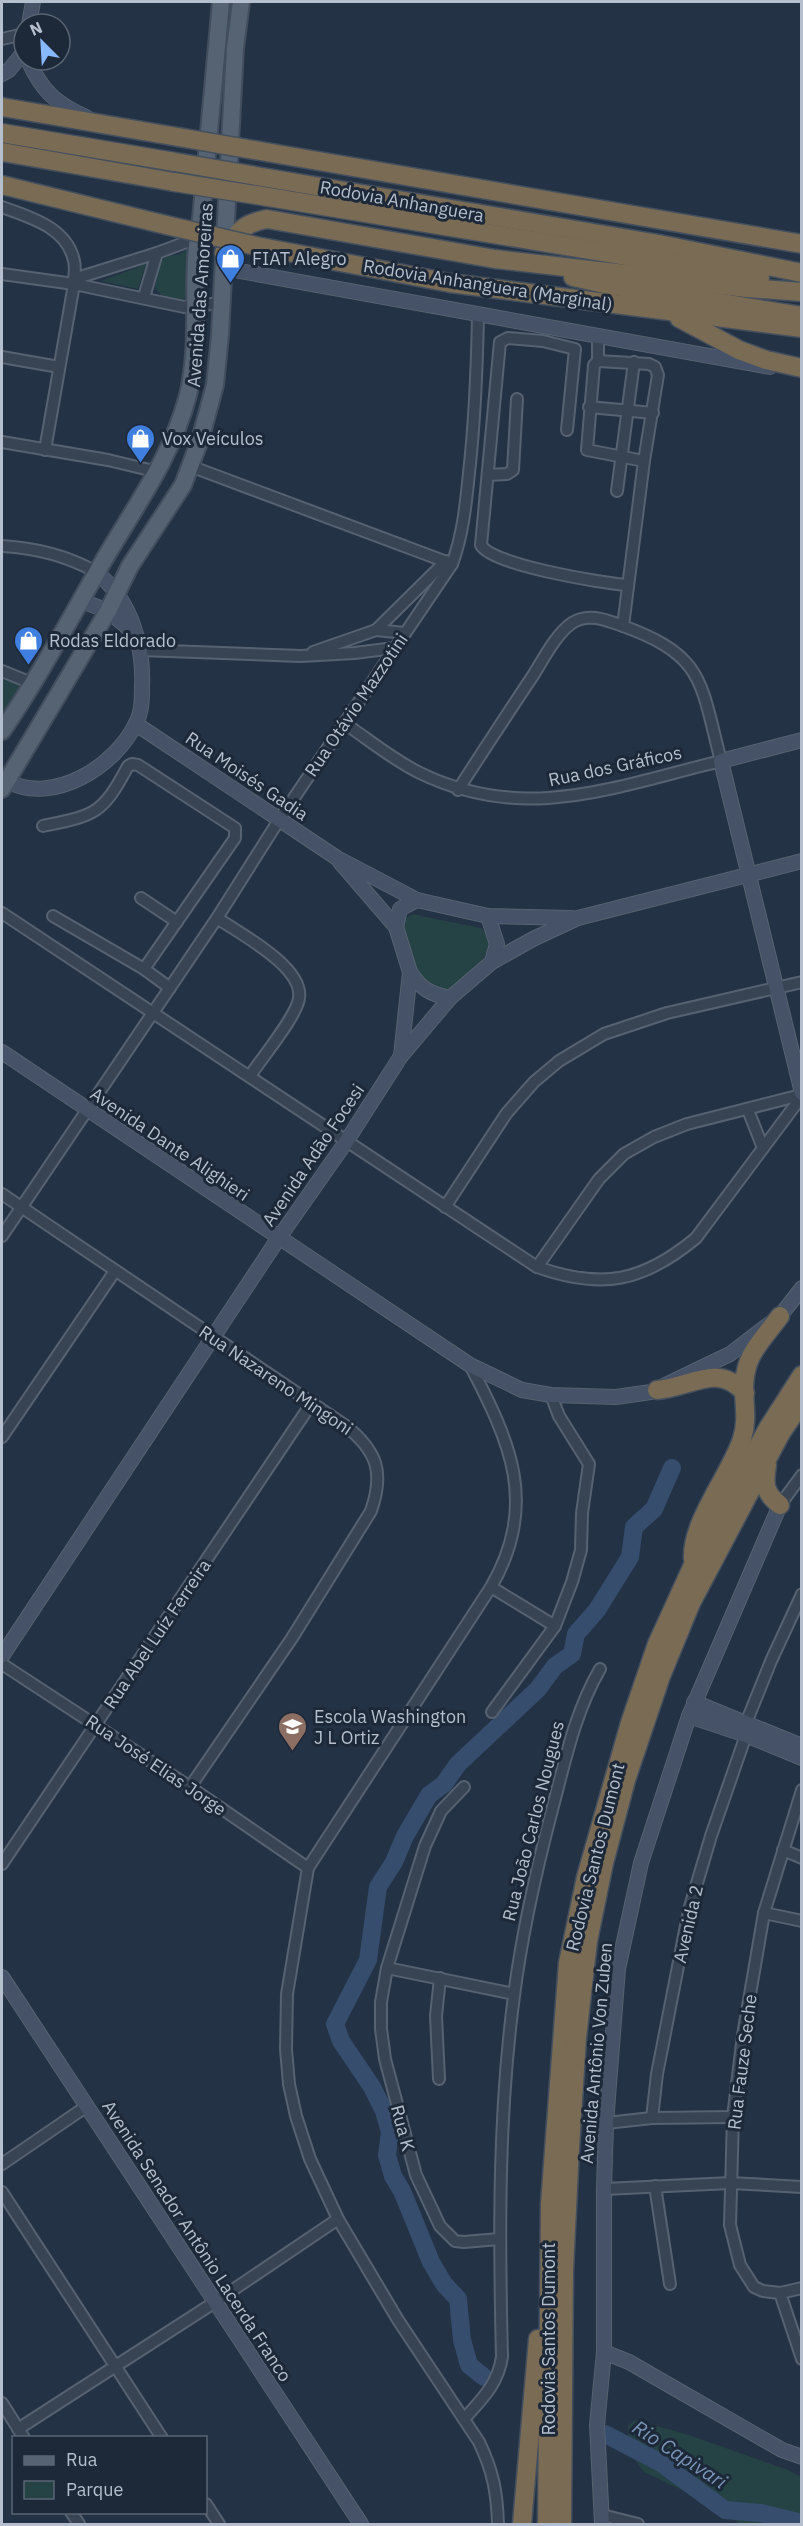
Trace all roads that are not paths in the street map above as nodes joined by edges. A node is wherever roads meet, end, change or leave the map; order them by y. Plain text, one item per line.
1 (221, 2) edge
2 (241, 2) edge
3 (33, 72) edge
4 (2, 107) edge
5 (98, 123) junction
6 (2, 133) edge
7 (2, 152) edge
8 (2, 185) edge
9 (2, 207) edge
10 (197, 238) junction
11 (801, 244) edge
12 (157, 253) junction
13 (495, 259) junction
14 (223, 260) junction
15 (801, 273) edge
16 (2, 274) edge
17 (74, 282) junction
18 (801, 285) edge
19 (801, 292) edge
20 (144, 297) junction
21 (221, 303) junction
22 (195, 307) junction
23 (655, 310) junction
24 (478, 315) junction
25 (801, 316) edge
26 (801, 328) edge
27 (576, 333) junction
28 (598, 337) junction
29 (575, 349) junction
30 (2, 357) edge
31 (598, 361) junction
32 (634, 362) junction
33 (59, 367) junction
34 (801, 370) edge
35 (517, 399) dead end
36 (590, 407) junction
37 (627, 411) junction
38 (653, 413) junction
39 (567, 430) dead end
40 (2, 442) edge
41 (45, 450) junction
42 (620, 458) junction
43 (644, 461) junction
44 (190, 466) junction
45 (158, 472) junction
46 (488, 475) junction
47 (617, 491) dead end
48 (2, 546) edge
49 (449, 562) junction
50 (96, 572) junction
51 (627, 585) junction
52 (117, 593) junction
53 (82, 601) junction
54 (108, 611) junction
55 (623, 626) junction
56 (376, 630) junction
57 (405, 633) junction
58 (139, 643) junction
59 (395, 648) junction
60 (301, 656) junction
61 (2, 671) edge
62 (34, 684) junction
63 (136, 723) junction
64 (344, 723) junction
65 (2, 731) edge
66 (801, 740) edge
67 (720, 761) junction
68 (4, 785) edge
69 (458, 790) junction
70 (279, 820) junction
71 (43, 826) dead end
72 (337, 858) junction
73 (801, 861) edge
74 (748, 874) junction
75 (141, 898) dead end
76 (417, 900) junction
77 (2, 913) edge
78 (53, 916) dead end
79 (488, 916) junction
80 (217, 918) junction
81 (578, 918) junction
82 (177, 922) junction
83 (396, 927) junction
84 (492, 962) junction
85 (144, 969) junction
86 (410, 972) junction
87 (801, 982) edge
88 (170, 988) junction
89 (777, 989) junction
90 (450, 998) junction
91 (153, 1011) junction
92 (2, 1052) edge
93 (401, 1056) junction
94 (250, 1076) junction
95 (801, 1095) edge
96 (86, 1109) junction
97 (748, 1110) junction
98 (346, 1142) junction
99 (763, 1148) junction
100 (2, 1194) edge
101 (446, 1206) junction
102 (21, 1207) junction
103 (2, 1236) edge
104 (279, 1239) junction
105 (537, 1267) junction
106 (115, 1271) junction
107 (801, 1288) edge
108 (780, 1316) junction
109 (214, 1337) junction
110 (470, 1365) junction
111 (801, 1375) edge
112 (657, 1390) junction
113 (745, 1393) junction
114 (551, 1395) junction
115 (801, 1402) edge
116 (311, 1404) junction
117 (2, 1437) edge
118 (767, 1463) junction
119 (801, 1475) edge
120 (742, 1506) junction
121 (779, 1508) junction
122 (693, 1565) junction
123 (491, 1587) junction
124 (801, 1594) edge
125 (555, 1626) junction
126 (2, 1656) edge
127 (2, 1664) edge
128 (600, 1669) dead end
129 (694, 1702) junction
130 (492, 1712) dead end
131 (688, 1716) junction
132 (96, 1725) junction
133 (746, 1729) junction
134 (801, 1746) edge
135 (801, 1758) edge
136 (190, 1786) junction
137 (464, 1787) dead end
138 (801, 1790) edge
139 (783, 1850) junction
140 (801, 1858) edge
141 (2, 1864) edge
142 (308, 1868) junction
143 (764, 1913) junction
144 (801, 1921) edge
145 (387, 1968) junction
146 (2, 1977) edge
147 (440, 1978) junction
148 (514, 1994) junction
149 (439, 2079) dead end
150 (87, 2106) junction
151 (733, 2117) junction
152 (652, 2118) junction
153 (606, 2123) junction
154 (2, 2164) edge
155 (730, 2183) junction
156 (655, 2186) junction
157 (801, 2187) edge
158 (604, 2188) junction
159 (2, 2192) edge
160 (338, 2219) junction
161 (499, 2239) junction
162 (548, 2272) junction
163 (670, 2284) dead end
164 (801, 2288) edge
165 (780, 2293) junction
166 (215, 2302) junction
167 (604, 2352) junction
168 (801, 2359) edge
169 (115, 2365) junction
170 (2, 2403) edge
171 (464, 2419) junction
172 (21, 2433) edge
173 (161, 2436) edge
174 (562, 2439) junction
175 (801, 2457) edge
176 (207, 2506) edge
177 (602, 2520) edge
178 (219, 2524) edge
179 (361, 2524) edge
180 (498, 2524) edge
181 (522, 2524) edge
182 (547, 2524) edge
183 (562, 2524) edge
184 (572, 2524) edge
185 (639, 2524) edge

1 - 10 main road, Avenida das Amoreiras
2 - 14 main road, Avenida das Amoreiras
3 - 5 street
4 - 5 highway
5 - 11 highway, bridge
6 - 15 highway, Rodovia Anhanguera, bridge
7 - 18 highway, Rodovia Anhanguera, bridge
8 - 23 highway, Rodovia Anhanguera (Marginal), bridge
9 - 17 street
10 - 12 street
10 - 22 main road, Avenida das Amoreiras
12 - 17 street
12 - 20 street
13 - 14 highway
13 - 19 highway
13 - 25 highway
14 - 21 main road, Avenida das Amoreiras
14 - 24 street
16 - 17 street
17 - 20 street
17 - 33 street
20 - 22 street
21 - 22 street
21 - 44 main road, Avenida das Amoreiras
22 - 45 main road, Avenida das Amoreiras
23 - 26 highway, Rodovia Anhanguera (Marginal)
23 - 34 highway
24 - 27 street
24 - 49 street, Rua Otávio Mazzotini
27 - 28 street
27 - 29 street
28 - 31 street
28 - 34 street
29 - 39 street
29 - 46 street
30 - 33 street
31 - 32 street
31 - 36 street
32 - 37 street
32 - 38 street
33 - 41 street
35 - 46 street
36 - 37 street
36 - 42 street
37 - 38 street
37 - 42 street
38 - 43 street
40 - 41 street
41 - 45 street
42 - 43 street
42 - 47 street
43 - 51 street
44 - 49 street
44 - 52 main road, Avenida das Amoreiras
45 - 50 main road, Avenida das Amoreiras
46 - 51 street
48 - 50 street
49 - 56 street
49 - 57 street, Rua Otávio Mazzotini
50 - 52 street
50 - 53 main road, Avenida das Amoreiras
51 - 55 street
52 - 54 main road, Avenida das Amoreiras
52 - 58 street
53 - 54 street
53 - 62 main road, Avenida das Amoreiras
54 - 58 street
54 - 68 main road, Avenida das Amoreiras
55 - 67 street
55 - 69 street
56 - 57 street
56 - 60 street
57 - 59 street, Rua Otávio Mazzotini
58 - 60 street
58 - 63 street
59 - 60 street
59 - 64 street, Rua Otávio Mazzotini
61 - 62 street
62 - 65 main road, Avenida das Amoreiras
63 - 68 street
63 - 70 street, Rua Moisés Gadia
64 - 69 street, Rua dos Gráficos
64 - 70 street, Rua Otávio Mazzotini
66 - 67 street, Rua dos Gráficos
67 - 69 street, Rua dos Gráficos
67 - 74 street
70 - 72 street, Rua Moisés Gadia
70 - 80 street, Rua Otávio Mazzotini
71 - 82 street
72 - 76 street, Rua Moisés Gadia
72 - 83 street, Rua Moisés Gadia
73 - 74 street, Avenida Adão Focesi
74 - 81 street, Avenida Adão Focesi
74 - 89 street
75 - 82 street
76 - 79 street, Rua Moisés Gadia
76 - 83 street
77 - 91 street
78 - 85 street
79 - 81 street, Rua Moisés Gadia
79 - 84 street
80 - 88 street, Rua Otávio Mazzotini
80 - 94 street
81 - 84 street, Avenida Adão Focesi
82 - 85 street
83 - 86 street, Rua Moisés Gadia
84 - 90 street, Avenida Adão Focesi
85 - 88 street
86 - 90 street
86 - 93 street, Rua Moisés Gadia
87 - 89 street
88 - 91 street, Rua Otávio Mazzotini
89 - 95 street
89 - 101 street
90 - 93 street, Avenida Adão Focesi
91 - 94 street
91 - 96 street, Rua Otávio Mazzotini
92 - 96 street, Avenida Dante Alighieri
93 - 98 street, Avenida Adão Focesi
94 - 98 street
95 - 97 street
95 - 99 street
96 - 102 street, Rua Otávio Mazzotini
96 - 104 street, Avenida Dante Alighieri
97 - 99 street
97 - 105 street
98 - 101 street
98 - 104 street, Avenida Adão Focesi
99 - 105 street
100 - 102 street, Rua Nazareno Mingoni
101 - 105 street
102 - 103 street, Rua Otávio Mazzotini
102 - 106 street, Rua Nazareno Mingoni
104 - 109 street, Avenida Adão Focesi
104 - 110 street, Avenida Dante Alighieri
106 - 109 street, Rua Nazareno Mingoni
106 - 117 street
107 - 108 street
108 - 112 street
108 - 113 highway
109 - 116 street, Rua Nazareno Mingoni
109 - 126 street, Avenida Adão Focesi
110 - 114 street
110 - 123 street
111 - 122 highway, Rodovia Santos Dumont
112 - 113 highway
112 - 114 street
113 - 122 highway
114 - 125 street
115 - 118 highway, Rodovia Santos Dumont
116 - 132 street, Rua Abel Luíz Ferreira
116 - 136 street, Rua Nazareno Mingoni
118 - 120 highway, Rodovia Santos Dumont
118 - 121 highway
119 - 121 street, Avenida Antônio Von Zuben
120 - 121 highway
120 - 174 highway, Rodovia Santos Dumont
121 - 129 street, Avenida Antônio Von Zuben
122 - 162 highway, Rodovia Santos Dumont
123 - 125 street
123 - 142 street
124 - 133 street, Avenida 2
125 - 130 street
127 - 132 street, Rua José Elias Jorge
128 - 148 street, Rua João Carlos Nougues
129 - 131 street, Avenida Antônio Von Zuben
129 - 133 street
131 - 133 street
131 - 153 street, Avenida Antônio Von Zuben
132 - 136 street, Rua José Elias Jorge
132 - 141 street, Rua Abel Luíz Ferreira
133 - 134 street
133 - 135 street
133 - 152 street, Avenida 2
136 - 142 street, Rua José Elias Jorge
137 - 145 street, Rua K
138 - 139 street, Rua Fauze Seche
139 - 140 street
139 - 143 street, Rua Fauze Seche
142 - 160 street
143 - 144 street
143 - 151 street, Rua Fauze Seche
145 - 147 street
145 - 161 street, Rua K
146 - 150 street, Avenida Senador Antônio Lacerda Franco
147 - 148 street
147 - 149 street
148 - 161 street, Rua João Carlos Nougues
150 - 154 street
150 - 166 street, Avenida Senador Antônio Lacerda Franco
151 - 152 street
151 - 155 street, Rua Fauze Seche
152 - 153 street
153 - 158 street, Avenida Antônio Von Zuben
155 - 156 street
155 - 157 street
155 - 165 street, Rua Fauze Seche
156 - 158 street
156 - 163 street
158 - 167 street, Avenida Antônio Von Zuben
159 - 169 street
160 - 166 street
160 - 171 street
161 - 171 street
162 - 181 highway
162 - 182 highway, Rodovia Santos Dumont
164 - 165 street
165 - 168 street
166 - 169 street
166 - 179 street, Avenida Senador Antônio Lacerda Franco
167 - 175 street
167 - 177 street, Avenida Antônio Von Zuben
169 - 172 street
169 - 173 street
170 - 172 street
171 - 180 street
174 - 183 highway, Rodovia Santos Dumont
174 - 184 highway
176 - 178 street
177 - 185 street

